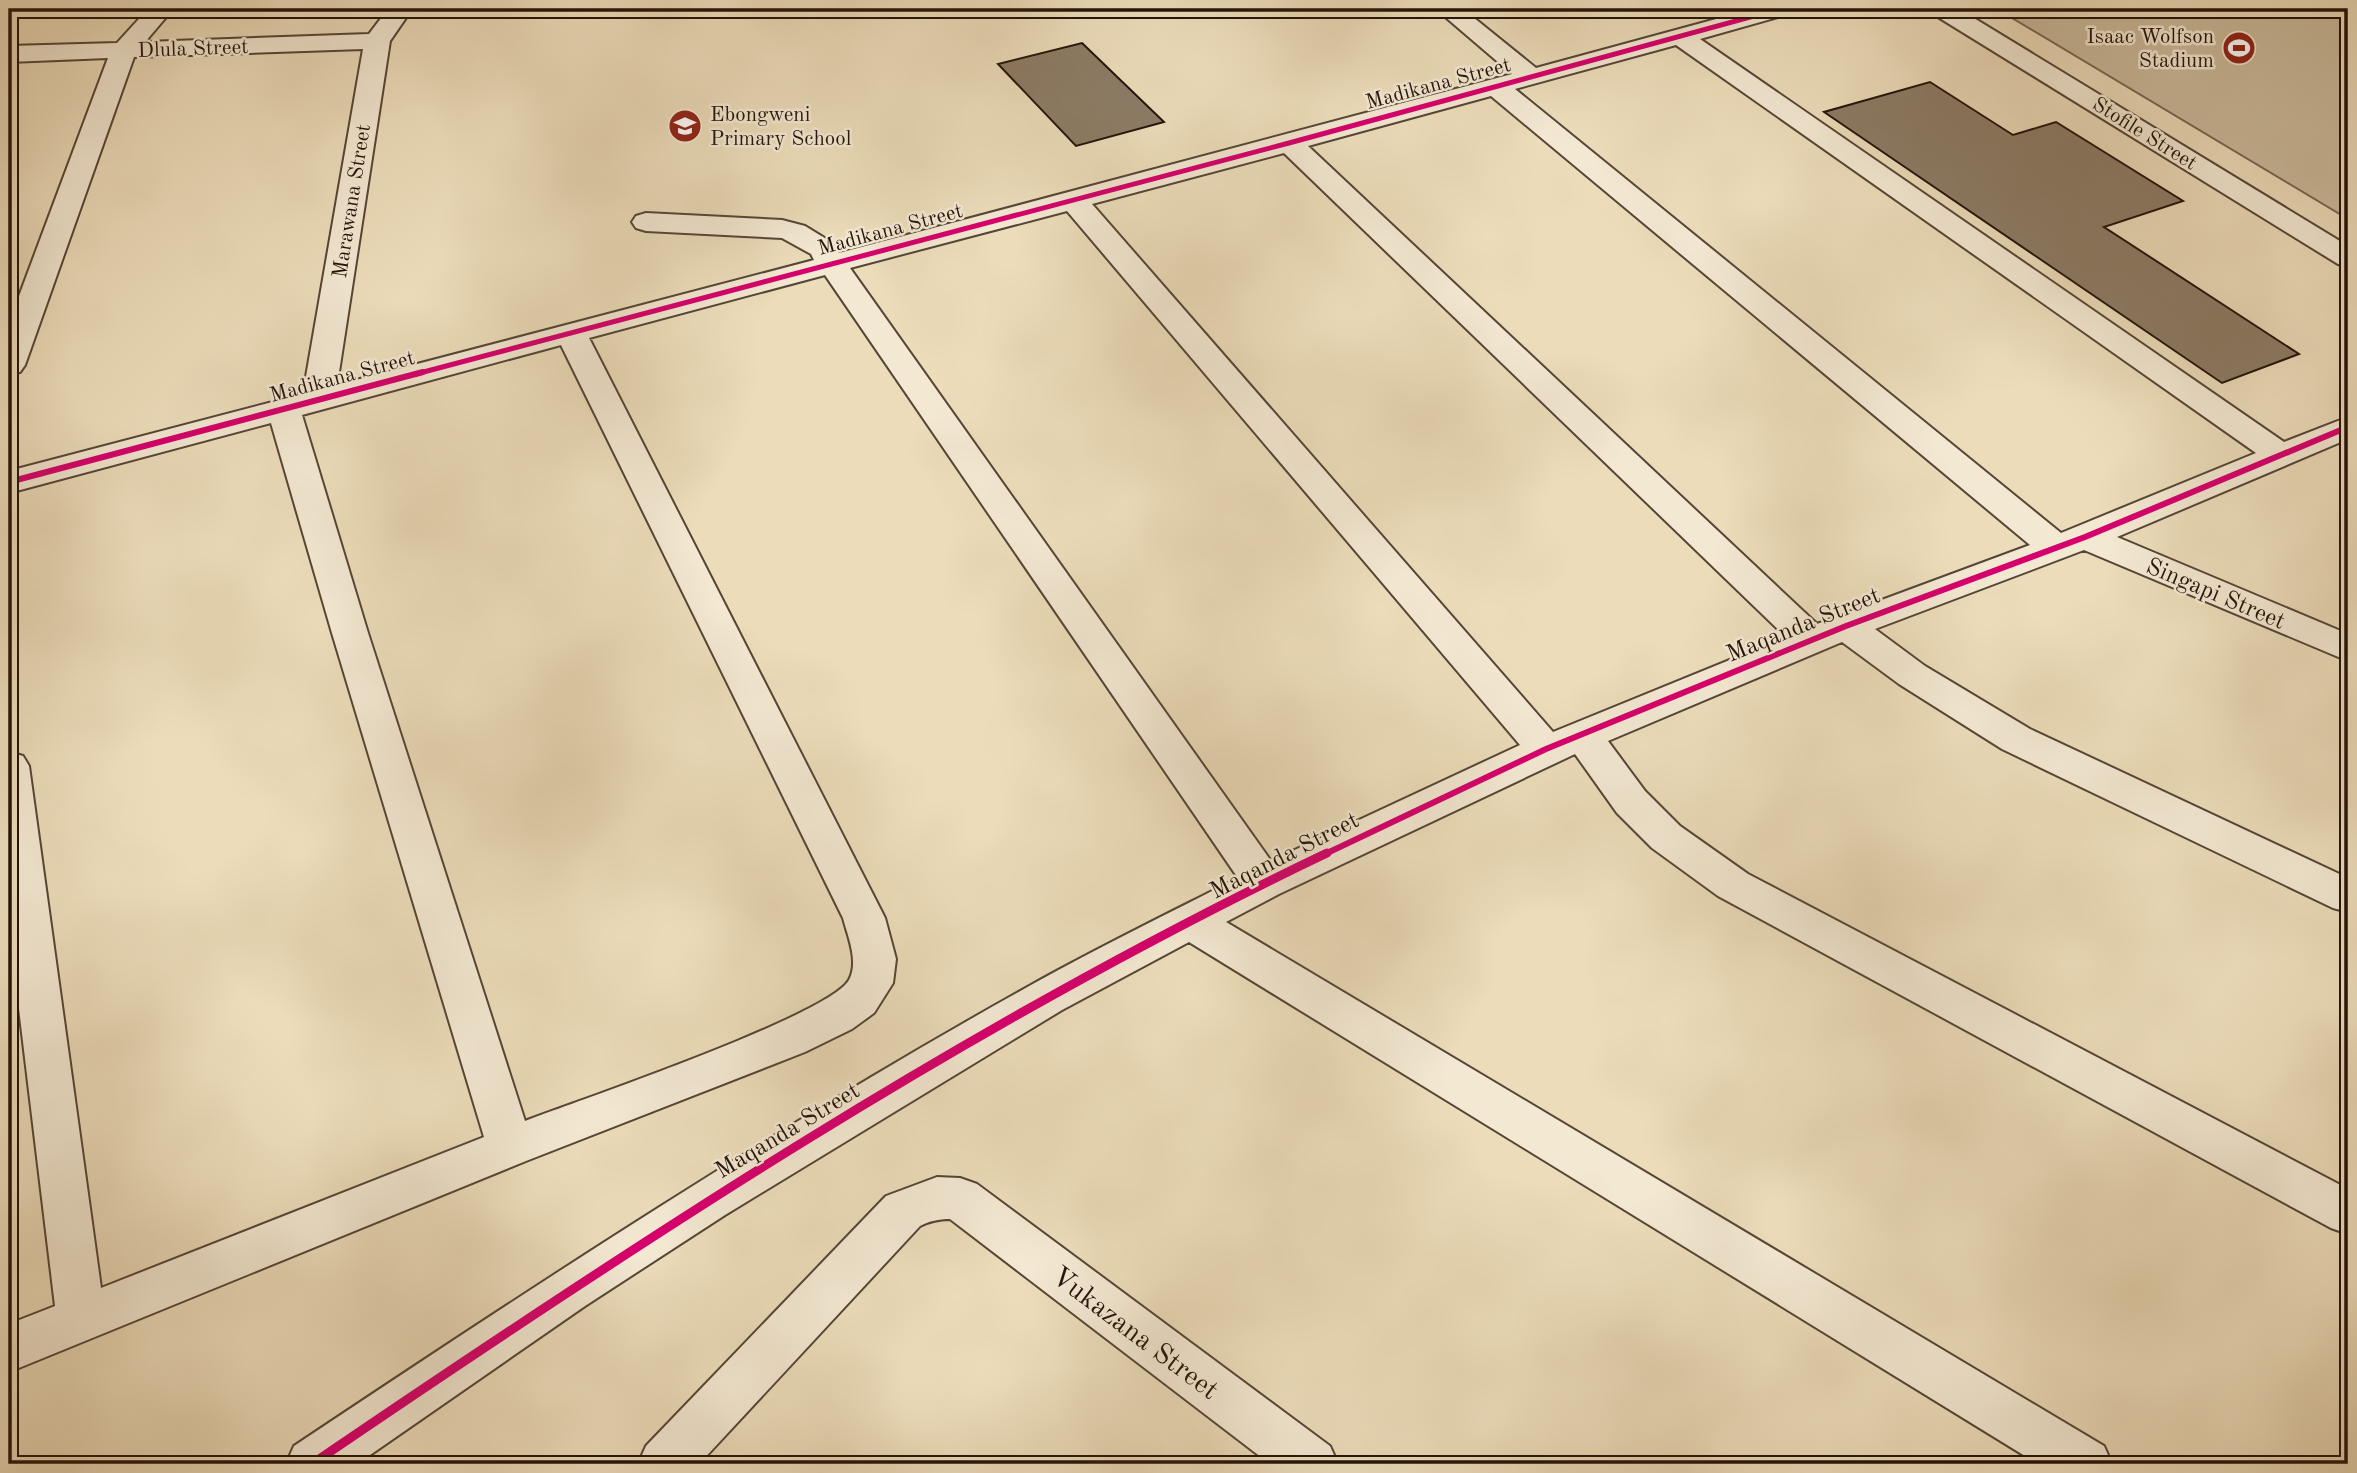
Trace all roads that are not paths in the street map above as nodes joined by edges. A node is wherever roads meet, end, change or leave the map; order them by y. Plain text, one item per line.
1 (160, 9) edge
2 (400, 9) edge
3 (1448, 9) edge
4 (1780, 9) edge
5 (1942, 9) edge
6 (1679, 36) junction
7 (377, 41) junction
8 (123, 51) junction
9 (9, 54) edge
10 (1530, 76) junction
11 (1494, 86) junction
12 (1289, 143) junction
13 (1072, 199) junction
14 (646, 222) dead end
15 (2348, 258) edge
16 (832, 263) junction
17 (570, 332) junction
18 (9, 365) edge
19 (301, 405) junction
20 (2348, 427) edge
21 (2281, 456) junction
22 (9, 482) edge
23 (2069, 542) junction
24 (1829, 633) junction
25 (2348, 648) edge
26 (1565, 743) junction
27 (9, 766) edge
28 (1264, 883) junction
29 (2348, 896) edge
30 (1192, 922) junction
31 (510, 1147) junction
32 (2348, 1213) edge
33 (82, 1319) junction
34 (9, 1348) edge
35 (312, 1464) edge
36 (664, 1464) edge
37 (1312, 1464) edge
38 (2087, 1464) edge

1 - 8 street
2 - 7 street, Marawana Street
3 - 10 street
4 - 6 street, Madikana Street
5 - 15 street, Stofile Street
6 - 10 street, Madikana Street
6 - 21 street
7 - 8 street, Dlula Street
7 - 19 street, Marawana Street
8 - 9 street, Dlula Street
8 - 18 street
10 - 11 street, Madikana Street
11 - 12 street, Madikana Street
11 - 23 street, Singapi Street
12 - 13 street, Madikana Street
12 - 24 street
13 - 16 street, Madikana Street
13 - 26 street
14 - 16 street
16 - 17 street, Madikana Street
16 - 28 street
17 - 19 street, Madikana Street
17 - 31 street
19 - 22 street, Madikana Street
19 - 31 street
20 - 21 street, Maqanda Street
21 - 23 street, Maqanda Street
23 - 24 street, Maqanda Street
23 - 25 street, Singapi Street
24 - 26 street, Maqanda Street
24 - 29 street
26 - 28 street, Maqanda Street
26 - 32 street
27 - 33 street
28 - 30 street, Maqanda Street
30 - 35 street, Maqanda Street
30 - 38 street
31 - 33 street
33 - 34 street
36 - 37 street, Vukazana Street

